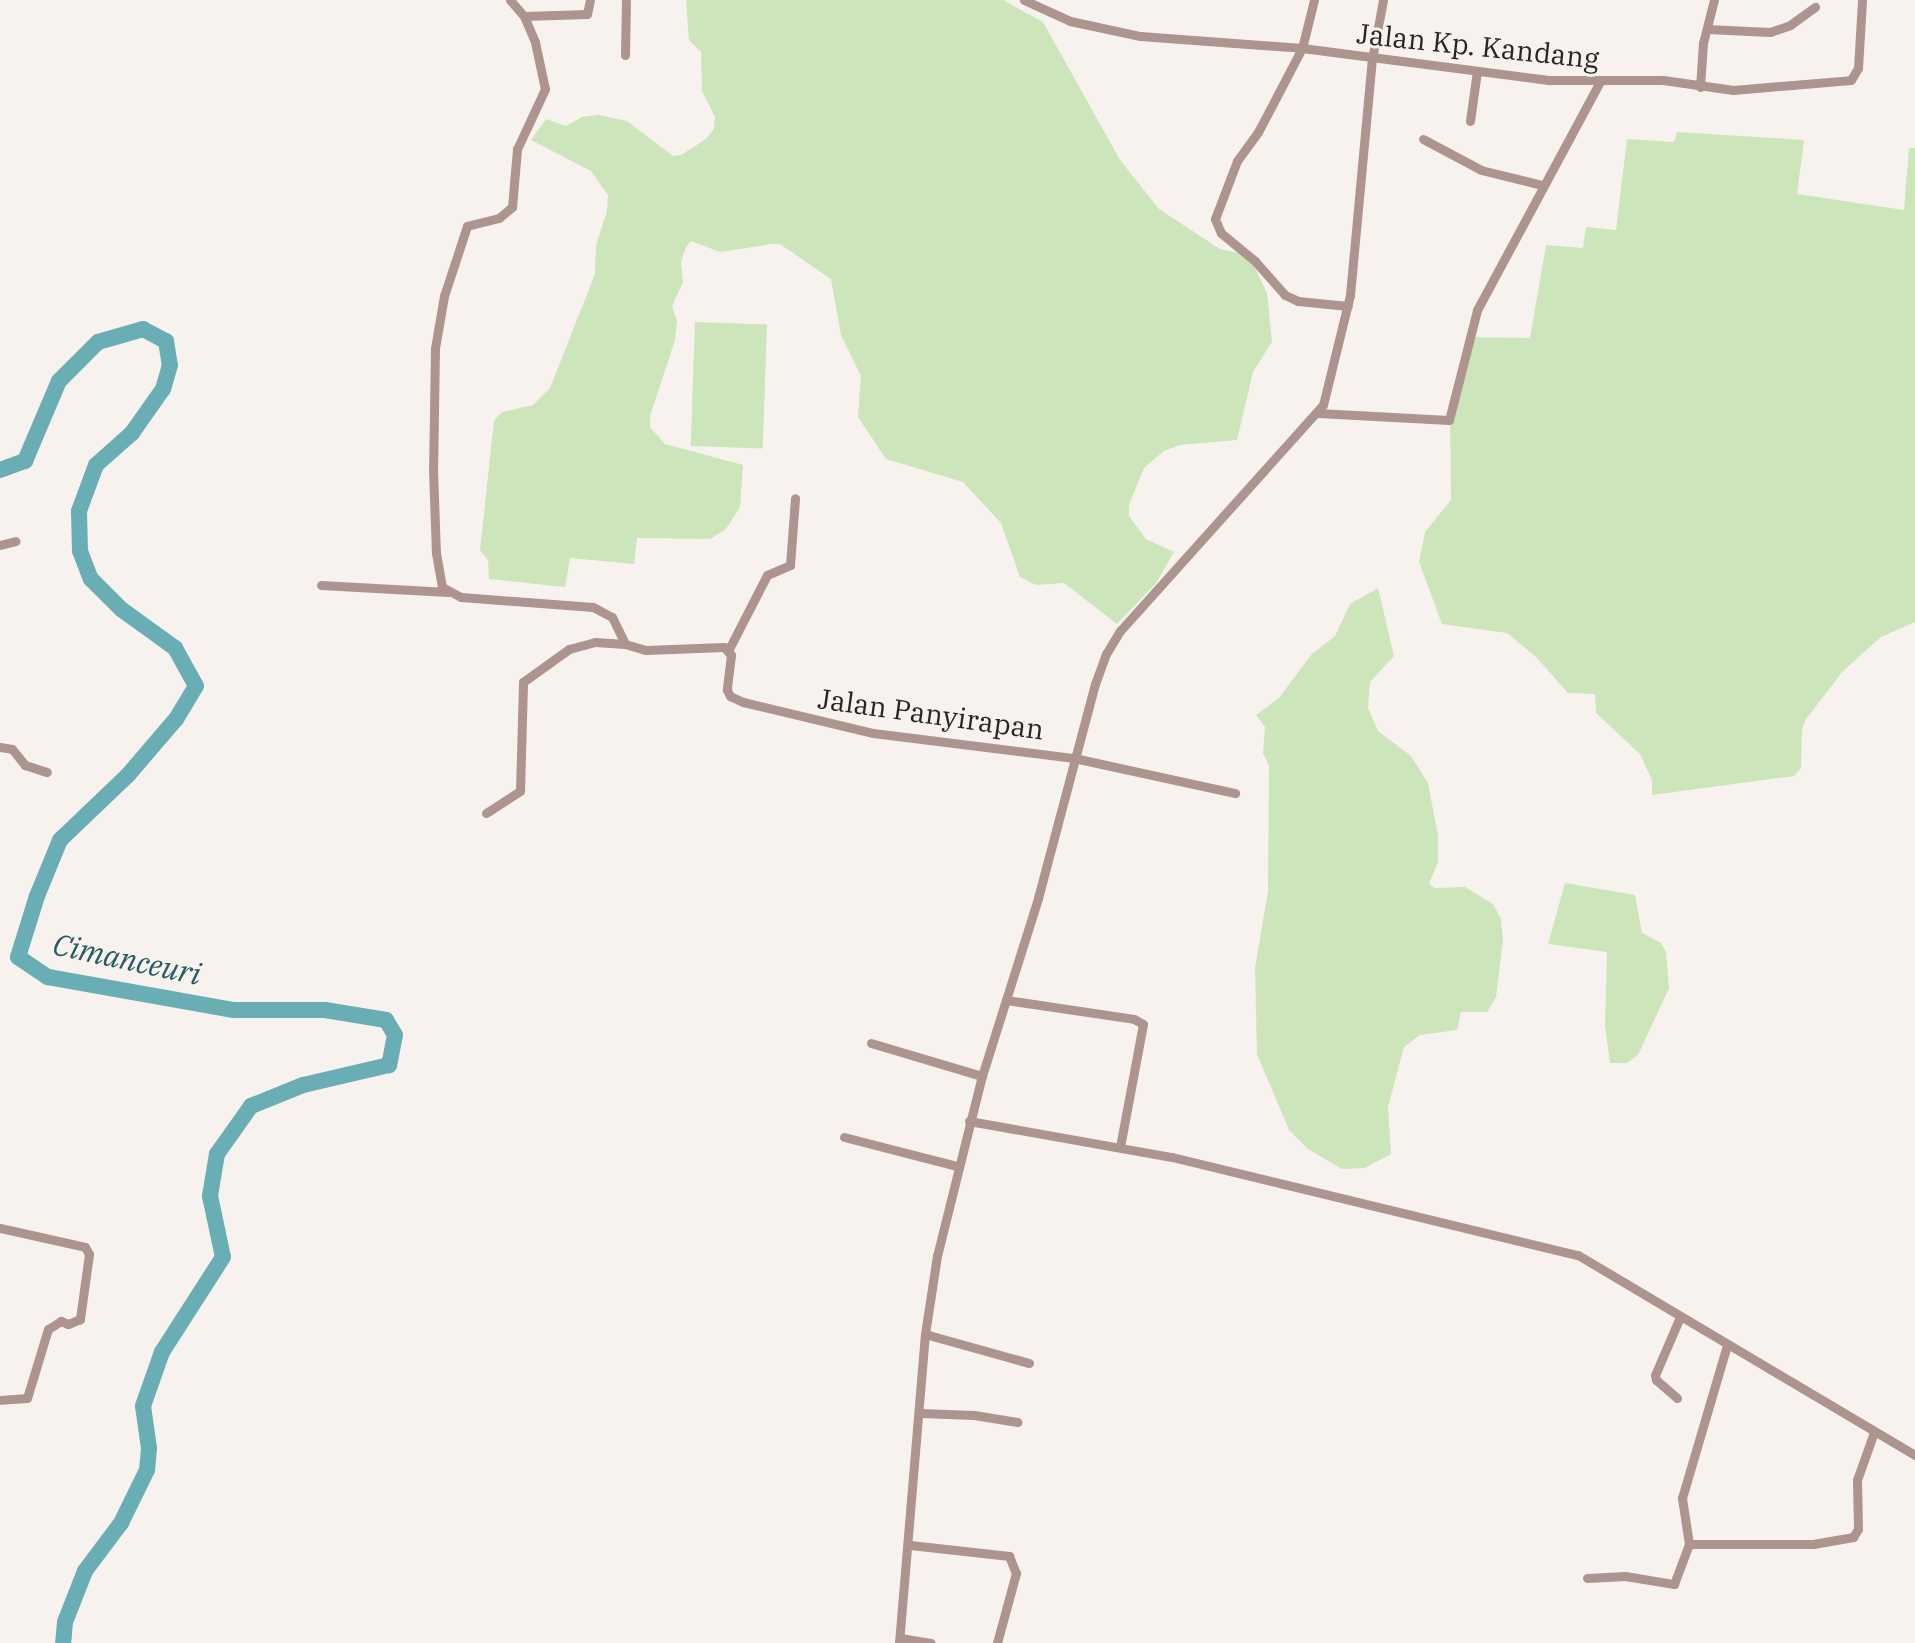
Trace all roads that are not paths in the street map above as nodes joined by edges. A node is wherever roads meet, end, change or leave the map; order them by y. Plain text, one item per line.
1 (510, 0) edge
2 (590, 0) edge
3 (626, 0) edge
4 (1024, 0) edge
5 (1314, 0) edge
6 (1383, 0) edge
7 (1714, 0) edge
8 (1862, 0) edge
9 (1815, 7) dead end
10 (524, 16) junction
11 (1707, 29) junction
12 (1302, 48) junction
13 (625, 55) dead end
14 (1372, 59) junction
15 (1477, 71) junction
16 (1600, 82) junction
17 (1700, 87) junction
18 (1470, 121) dead end
19 (1423, 139) dead end
20 (1542, 185) junction
21 (1348, 306) junction
22 (1318, 413) junction
23 (795, 498) dead end
24 (16, 541) dead end
25 (0, 545) edge
26 (321, 585) dead end
27 (448, 592) junction
28 (625, 644) junction
29 (729, 649) junction
30 (0, 747) edge
31 (1074, 758) junction
32 (47, 772) dead end
33 (1235, 793) dead end
34 (486, 813) dead end
35 (1006, 1000) junction
36 (871, 1043) dead end
37 (982, 1076) junction
38 (969, 1121) junction
39 (844, 1137) dead end
40 (1120, 1147) junction
41 (957, 1166) junction
42 (0, 1228) edge
43 (1680, 1317) junction
44 (925, 1334) junction
45 (1727, 1345) junction
46 (1029, 1363) dead end
47 (1677, 1398) dead end
48 (0, 1400) edge
49 (919, 1413) junction
50 (1017, 1422) dead end
51 (1874, 1432) junction
52 (1914, 1452) edge
53 (1689, 1544) junction
54 (910, 1545) junction
55 (1587, 1578) dead end
56 (900, 1640) edge
57 (931, 1643) edge
58 (997, 1643) edge

1 - 10 street
2 - 10 street
3 - 13 street
4 - 12 street, Jalan Kp. Kandang
5 - 12 street
6 - 14 street
7 - 11 street
8 - 17 street, Jalan Kp. Kandang
9 - 11 street
10 - 27 street
11 - 17 street
12 - 14 street, Jalan Kp. Kandang
12 - 21 street
14 - 15 street, Jalan Kp. Kandang
14 - 21 street
15 - 16 street, Jalan Kp. Kandang
15 - 18 street
16 - 17 street, Jalan Kp. Kandang
16 - 20 street
19 - 20 street
20 - 22 street
21 - 22 street
22 - 31 street
23 - 29 street
24 - 25 street
26 - 27 street
27 - 28 street
28 - 29 street
28 - 34 street
29 - 31 street, Jalan Panyirapan
30 - 32 street
31 - 33 street
31 - 35 street
35 - 37 street
35 - 40 street
36 - 37 street
37 - 38 street
38 - 40 street
38 - 41 street
39 - 41 street
40 - 43 street
41 - 44 street
42 - 48 street
43 - 45 street
43 - 47 street
44 - 46 street
44 - 49 street
45 - 51 street
45 - 53 street
49 - 50 street
49 - 54 street
51 - 52 street
51 - 53 street
53 - 55 street
54 - 56 street
54 - 58 street
56 - 57 street

